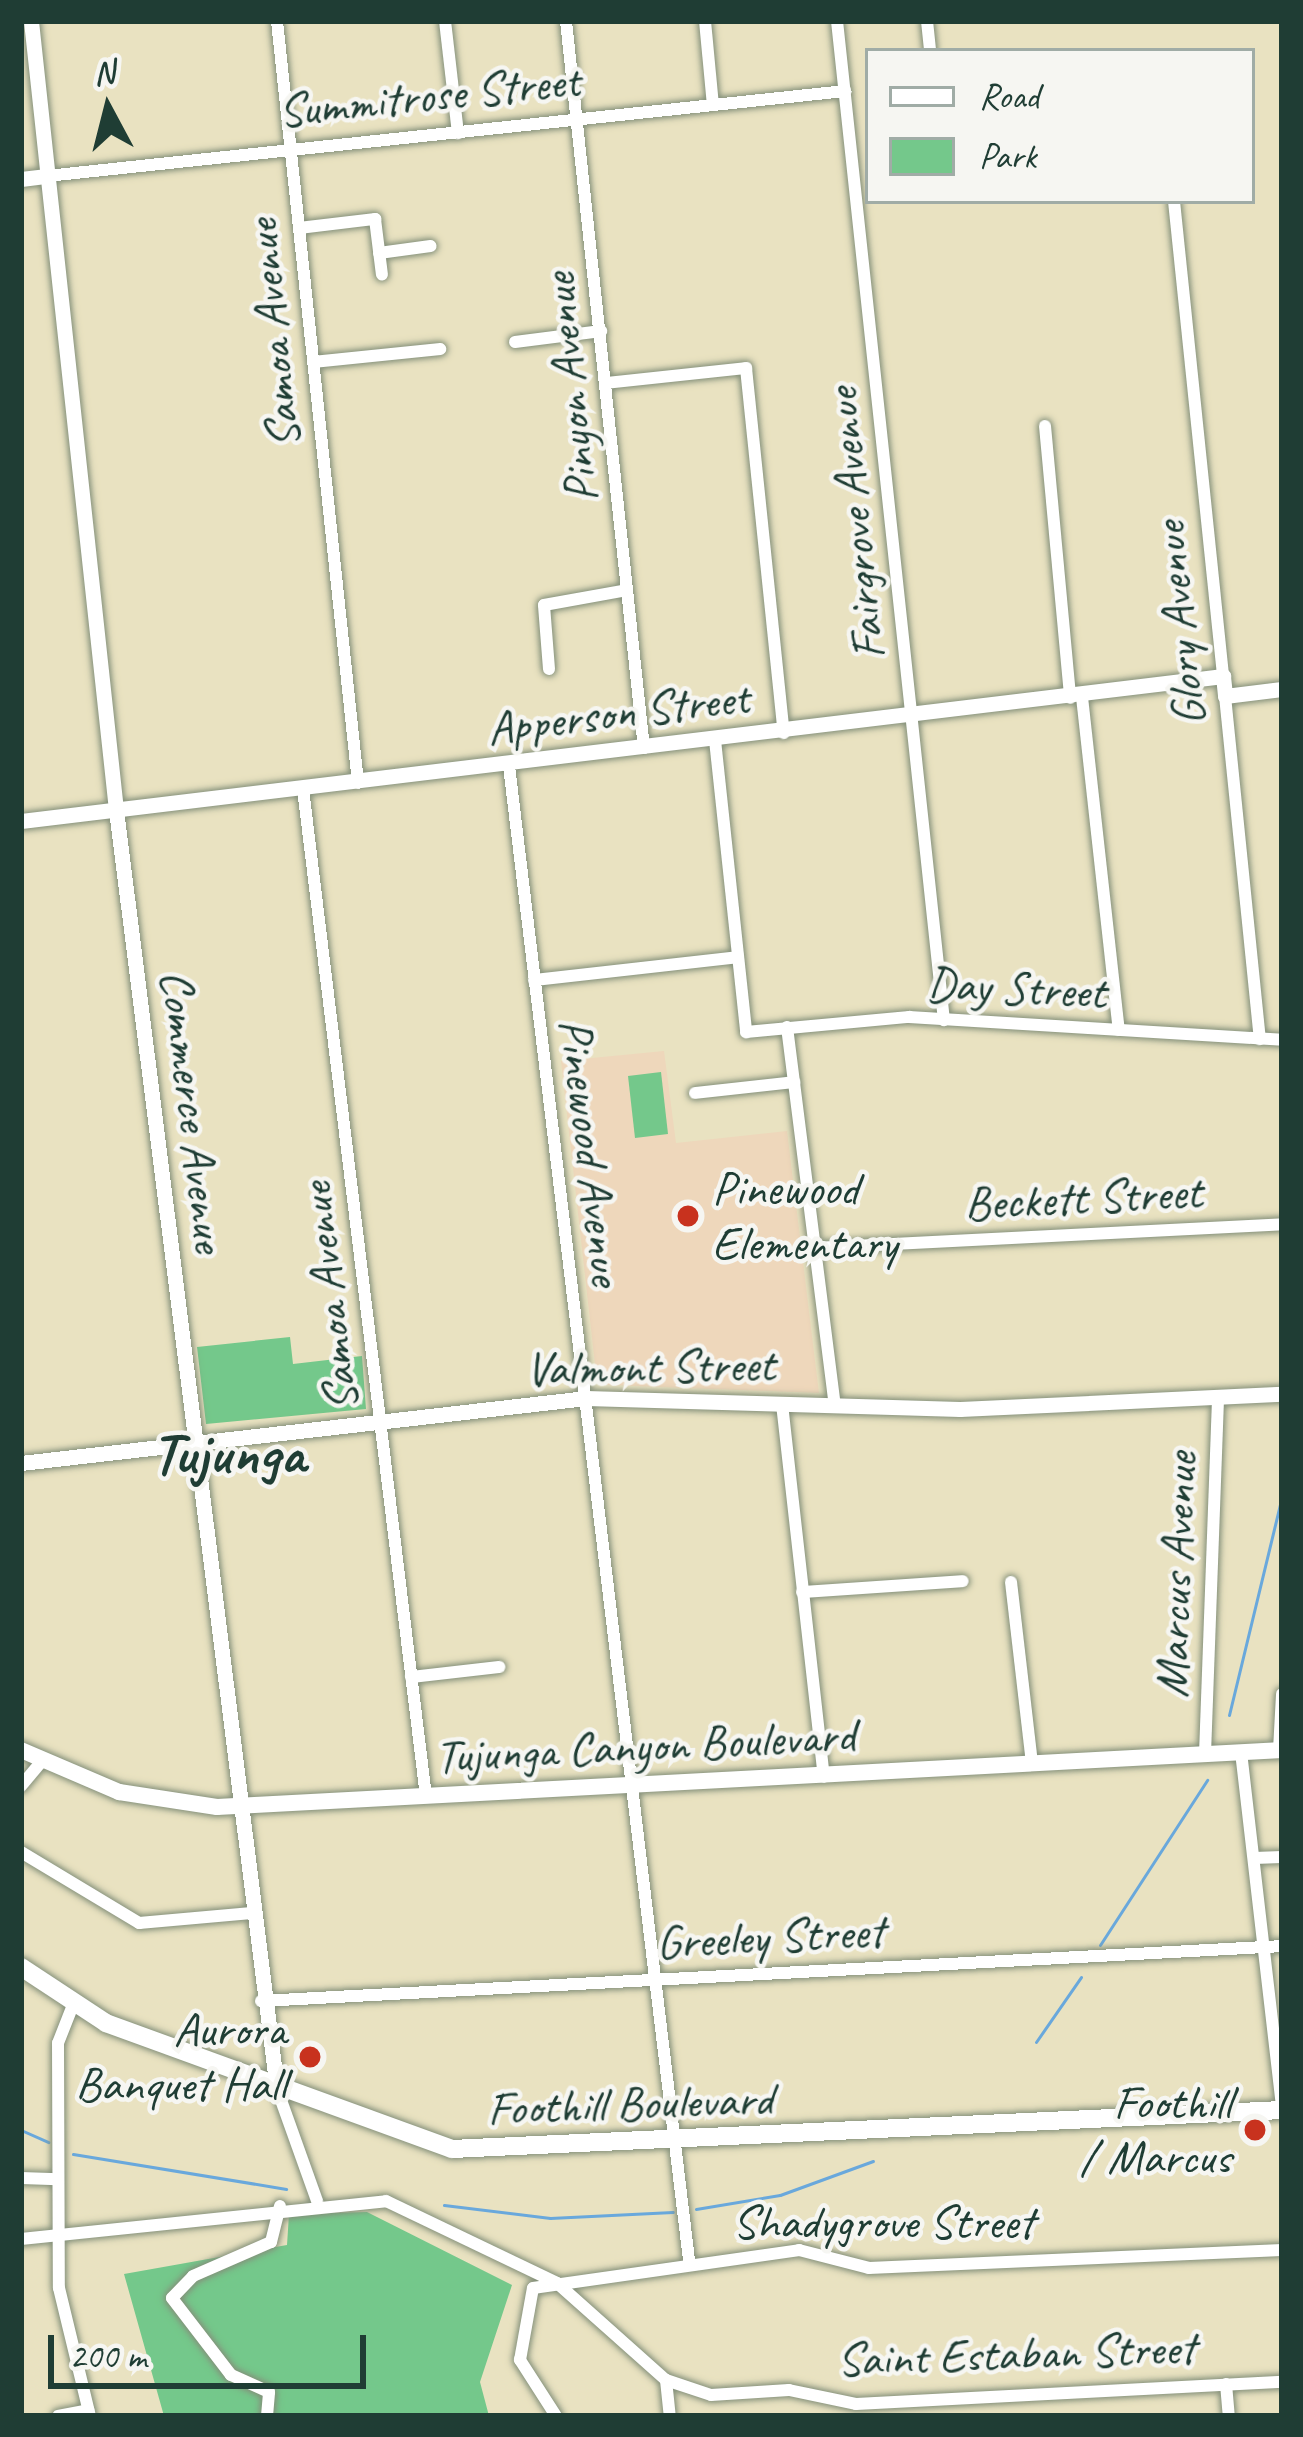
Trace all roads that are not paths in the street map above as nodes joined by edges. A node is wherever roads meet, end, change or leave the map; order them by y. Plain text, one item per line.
1 (31, 21) edge
2 (277, 21) edge
3 (445, 21) edge
4 (566, 21) edge
5 (705, 21) edge
6 (837, 21) edge
7 (845, 91) junction
8 (713, 105) junction
9 (579, 120) junction
10 (458, 133) junction
11 (290, 150) junction
12 (47, 176) junction
13 (21, 179) edge
14 (1174, 204) edge
15 (298, 228) junction
16 (431, 246) dead end
17 (379, 253) junction
18 (382, 275) dead end
19 (601, 332) junction
20 (515, 342) dead end
21 (440, 349) dead end
22 (313, 362) junction
23 (606, 383) junction
24 (1045, 426) dead end
25 (627, 590) junction
26 (548, 669) dead end
27 (1223, 676) junction
28 (1282, 689) edge
29 (1226, 695) junction
30 (1076, 698) junction
31 (911, 719) junction
32 (784, 733) junction
33 (715, 740) junction
34 (644, 748) junction
35 (508, 766) junction
36 (358, 783) junction
37 (303, 789) junction
38 (116, 810) junction
39 (21, 821) edge
40 (738, 957) junction
41 (534, 980) junction
42 (944, 1020) junction
43 (787, 1027) junction
44 (1119, 1030) junction
45 (1259, 1039) junction
46 (1282, 1040) edge
47 (794, 1082) junction
48 (695, 1093) dead end
49 (1282, 1224) edge
50 (815, 1249) junction
51 (1282, 1394) edge
52 (1218, 1397) junction
53 (586, 1398) junction
54 (782, 1405) junction
55 (835, 1406) junction
56 (380, 1421) junction
57 (194, 1442) junction
58 (21, 1462) edge
59 (963, 1581) dead end
60 (1011, 1582) dead end
61 (802, 1592) junction
62 (499, 1667) dead end
63 (412, 1677) junction
64 (1282, 1694) edge
65 (21, 1750) edge
66 (1281, 1750) edge
67 (1241, 1752) junction
68 (1205, 1754) junction
69 (42, 1761) junction
70 (1032, 1763) junction
71 (824, 1777) junction
72 (21, 1786) edge
73 (632, 1788) junction
74 (426, 1797) junction
75 (238, 1805) junction
76 (21, 1852) edge
77 (1282, 1857) edge
78 (1254, 1858) junction
79 (252, 1913) junction
80 (1282, 1946) edge
81 (1265, 1947) junction
82 (21, 1968) edge
83 (653, 1980) junction
84 (261, 2001) junction
85 (73, 2005) junction
86 (1278, 2028) edge
87 (277, 2089) junction
88 (1282, 2108) edge
89 (674, 2143) junction
90 (21, 2178) edge
91 (58, 2179) junction
92 (317, 2201) junction
93 (280, 2206) junction
94 (59, 2234) junction
95 (21, 2239) edge
96 (1282, 2250) edge
97 (689, 2261) junction
98 (557, 2283) junction
99 (666, 2380) junction
100 (1282, 2382) edge
101 (1226, 2384) junction
102 (935, 2409) edge
103 (89, 2413) edge
104 (58, 2416) edge
105 (266, 2416) edge
106 (556, 2416) edge
107 (670, 2416) edge
108 (1229, 2416) edge

1 - 12 street, Commerce Avenue
2 - 11 street, Samoa Avenue
3 - 10 street
4 - 9 street, Pinyon Avenue
5 - 8 street
6 - 7 street, Fairgrove Avenue
7 - 8 street, Summitrose Street
7 - 31 street, Fairgrove Avenue
8 - 9 street, Summitrose Street
9 - 10 street, Summitrose Street
9 - 19 street, Pinyon Avenue
10 - 11 street, Summitrose Street
11 - 12 street, Summitrose Street
11 - 15 street, Samoa Avenue
12 - 13 street, Summitrose Street
12 - 38 street, Commerce Avenue
14 - 27 street, Glory Avenue
15 - 17 street
15 - 22 street, Samoa Avenue
16 - 17 street
17 - 18 street
19 - 20 street
19 - 23 street, Pinyon Avenue
21 - 22 street
22 - 36 street, Samoa Avenue
23 - 25 street, Pinyon Avenue
23 - 32 street
24 - 30 street
25 - 26 street
25 - 34 street, Pinyon Avenue
27 - 29 street, Glory Avenue
27 - 30 street, Apperson Street
28 - 29 street
29 - 45 street, Glory Avenue
30 - 31 street, Apperson Street
30 - 44 street
31 - 32 street, Apperson Street
31 - 42 street, Fairgrove Avenue
32 - 33 street, Apperson Street
33 - 34 street, Apperson Street
33 - 40 street
34 - 35 street, Apperson Street
35 - 36 street, Apperson Street
35 - 41 street, Pinewood Avenue
36 - 37 street, Apperson Street
37 - 38 street, Apperson Street
37 - 56 street, Samoa Avenue
38 - 39 street, Apperson Street
38 - 57 street, Commerce Avenue
40 - 41 street
40 - 43 street, Day Street
41 - 53 street, Pinewood Avenue
42 - 43 street, Day Street
42 - 44 street, Day Street
43 - 47 street
44 - 45 street, Day Street
45 - 46 street, Day Street
47 - 48 street
47 - 50 street
49 - 50 street, Beckett Street
50 - 55 street
51 - 52 street, Valmont Street
52 - 55 street, Valmont Street
52 - 68 street, Marcus Avenue
53 - 54 street, Valmont Street
53 - 56 street, Valmont Street
53 - 73 street, Pinewood Avenue
54 - 55 street, Valmont Street
54 - 61 street
56 - 57 street, Valmont Street
56 - 63 street, Samoa Avenue
57 - 58 street, Valmont Street
57 - 75 street, Commerce Avenue
59 - 61 street
60 - 70 street
61 - 71 street
62 - 63 street
63 - 74 street, Samoa Avenue
64 - 66 street
65 - 69 main road, Tujunga Canyon Boulevard
66 - 67 main road, Tujunga Canyon Boulevard
67 - 68 main road, Tujunga Canyon Boulevard
67 - 78 street, Marcus Avenue
68 - 70 main road, Tujunga Canyon Boulevard
69 - 72 street
69 - 75 main road, Tujunga Canyon Boulevard
70 - 71 main road, Tujunga Canyon Boulevard
71 - 73 main road, Tujunga Canyon Boulevard
73 - 74 main road, Tujunga Canyon Boulevard
73 - 83 street, Pinewood Avenue
74 - 75 main road, Tujunga Canyon Boulevard
75 - 79 street, Commerce Avenue
76 - 79 street
77 - 78 street
78 - 81 street, Marcus Avenue
79 - 84 street, Commerce Avenue
80 - 81 street, Greeley Street
81 - 83 street, Greeley Street
81 - 86 street, Marcus Avenue
82 - 85 main road, Foothill Boulevard
83 - 84 street, Greeley Street
83 - 89 street, Pinewood Avenue
84 - 87 street, Commerce Avenue
85 - 87 main road, Foothill Boulevard
85 - 91 street
86 - 88 street, Marcus Avenue
87 - 89 main road, Foothill Boulevard
87 - 92 street, Commerce Avenue
88 - 89 main road, Foothill Boulevard
89 - 97 street, Pinewood Avenue
90 - 91 street
91 - 94 street
92 - 93 street, Saint Estaban Street
92 - 98 street, Saint Estaban Street
93 - 94 street, Saint Estaban Street
93 - 105 street
94 - 95 street, Saint Estaban Street
94 - 103 street
96 - 97 street, Shadygrove Street
97 - 98 street, Shadygrove Street
98 - 99 street, Saint Estaban Street
98 - 106 street
99 - 102 street, Saint Estaban Street
99 - 107 street
100 - 101 street, Saint Estaban Street
101 - 102 street, Saint Estaban Street
101 - 108 street
103 - 104 street

